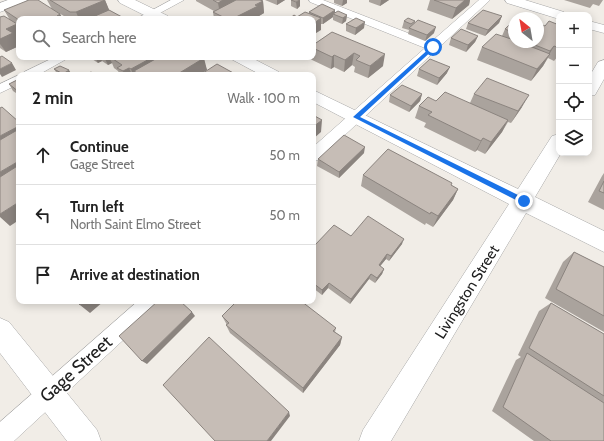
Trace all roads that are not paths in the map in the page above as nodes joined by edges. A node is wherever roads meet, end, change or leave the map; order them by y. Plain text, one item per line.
1 (20, 0) edge
2 (125, 0) edge
3 (179, 0) edge
4 (314, 0) edge
5 (485, 0) edge
6 (512, 0) edge
7 (0, 8) edge
8 (556, 14) edge
9 (150, 16) edge
10 (154, 16) edge
11 (592, 25) edge
12 (604, 29) edge
13 (433, 47) junction
14 (59, 60) edge
15 (244, 60) edge
16 (604, 65) edge
17 (38, 72) edge
18 (267, 72) edge
19 (16, 81) edge
20 (592, 86) edge
21 (0, 89) edge
22 (316, 97) edge
23 (356, 117) junction
24 (556, 146) edge
25 (316, 153) edge
26 (524, 201) junction
27 (604, 242) edge
28 (149, 304) edge
29 (0, 331) edge
30 (49, 394) junction
31 (0, 438) edge
32 (86, 441) edge
33 (374, 441) edge

1 - 7 street
2 - 9 street
3 - 10 lane
4 - 13 lane
5 - 13 lane
6 - 8 street
11 - 12 street
13 - 23 lane
14 - 17 lane
15 - 18 street
16 - 20 street
19 - 21 lane
22 - 23 street
23 - 25 lane
23 - 26 street
24 - 26 street, Livingston Street
26 - 27 street
26 - 33 street, Livingston Street
28 - 30 lane, Gage Street
29 - 30 street
30 - 31 lane, Gage Street
30 - 32 street

